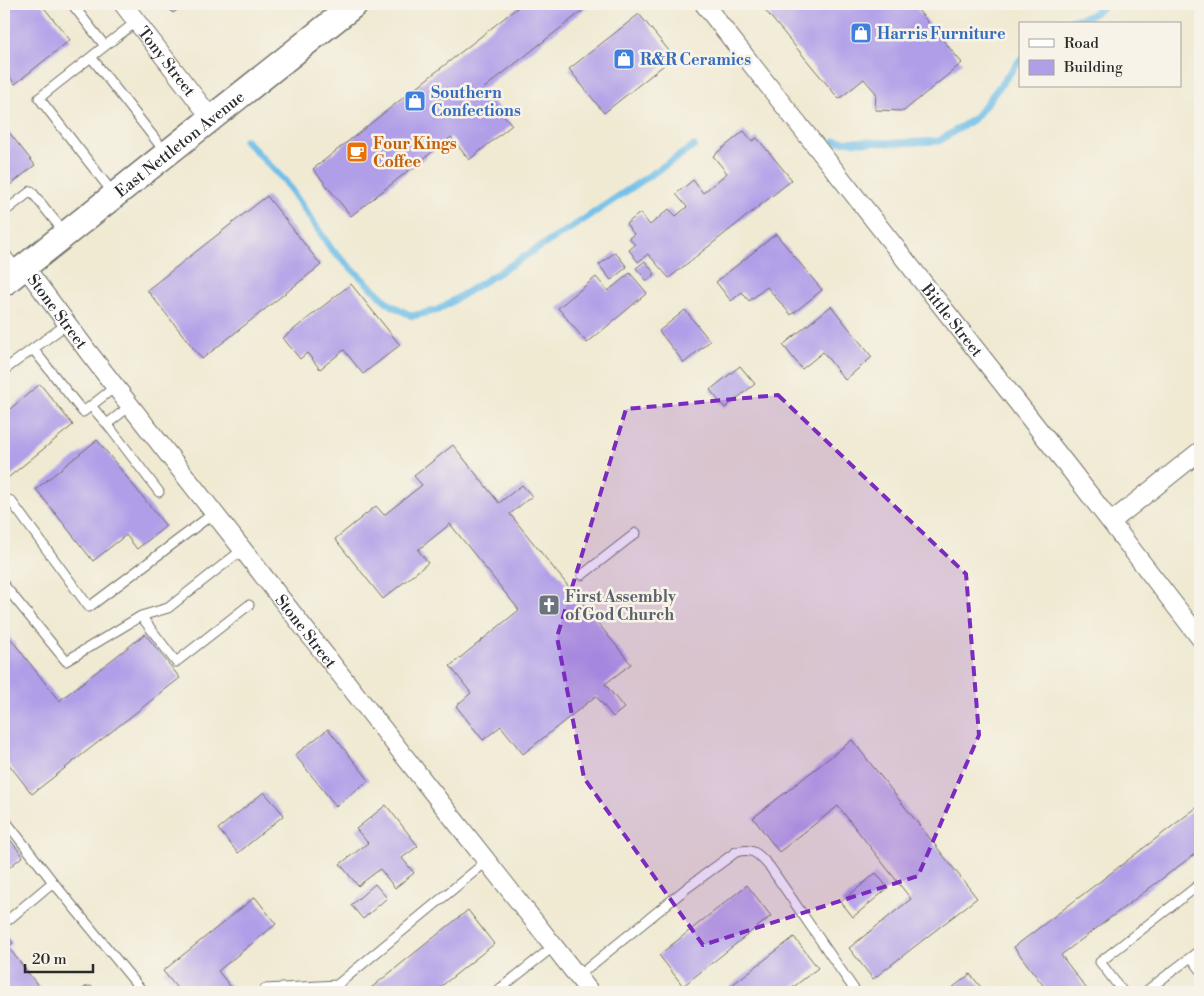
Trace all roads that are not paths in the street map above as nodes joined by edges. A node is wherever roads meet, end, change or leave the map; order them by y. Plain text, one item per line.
1 (72, 4) edge
2 (124, 4) edge
3 (355, 4) edge
4 (704, 4) edge
5 (137, 21) junction
6 (105, 46) junction
7 (91, 57) junction
8 (211, 118) junction
9 (167, 154) junction
10 (114, 195) junction
11 (4, 212) edge
12 (66, 234) junction
13 (4, 252) edge
14 (16, 274) edge
15 (67, 324) junction
16 (33, 349) junction
17 (4, 370) edge
18 (115, 387) junction
19 (91, 406) junction
20 (130, 406) junction
21 (107, 424) junction
22 (1200, 451) edge
23 (159, 492) dead end
24 (4, 498) edge
25 (214, 513) junction
26 (1111, 522) junction
27 (636, 533) dead end
28 (242, 550) junction
29 (582, 576) dead end
30 (4, 585) edge
31 (250, 605) dead end
32 (141, 616) junction
33 (1200, 638) edge
34 (4, 818) edge
35 (487, 861) junction
36 (53, 882) junction
37 (1200, 884) edge
38 (8, 920) dead end
39 (554, 946) junction
40 (1200, 950) edge
41 (1191, 957) junction
42 (1200, 969) edge
43 (578, 976) junction
44 (265, 989) dead end
45 (143, 992) edge
46 (496, 992) edge
47 (590, 992) edge
48 (856, 992) edge
49 (1123, 992) edge
50 (1145, 992) edge

1 - 6 lane
2 - 5 street, Tony Street
3 - 8 main road, East Nettleton Avenue
4 - 26 street, Bittle Street
5 - 6 lane
5 - 8 street, Tony Street
6 - 7 lane
7 - 9 lane
7 - 10 lane
8 - 9 main road, East Nettleton Avenue
9 - 10 main road, East Nettleton Avenue
10 - 12 main road, East Nettleton Avenue
11 - 12 lane
12 - 14 main road, East Nettleton Avenue
13 - 14 lane
14 - 15 street, Stone Street
15 - 16 lane
15 - 18 street, Stone Street
16 - 17 lane
16 - 19 lane
18 - 19 lane
18 - 20 street, Stone Street
19 - 21 lane
20 - 21 lane
20 - 25 street, Stone Street
21 - 23 lane
22 - 26 street
24 - 25 lane
25 - 28 street, Stone Street
26 - 33 street, Bittle Street
27 - 29 lane
28 - 32 lane
28 - 35 street, Stone Street
30 - 32 lane
31 - 32 lane
34 - 36 lane
35 - 39 street, Stone Street
35 - 44 lane
36 - 38 lane
36 - 45 lane
37 - 49 lane
39 - 43 street, Stone Street
39 - 46 lane
40 - 41 lane
41 - 42 lane
41 - 50 lane
43 - 47 street, Stone Street
43 - 48 lane

